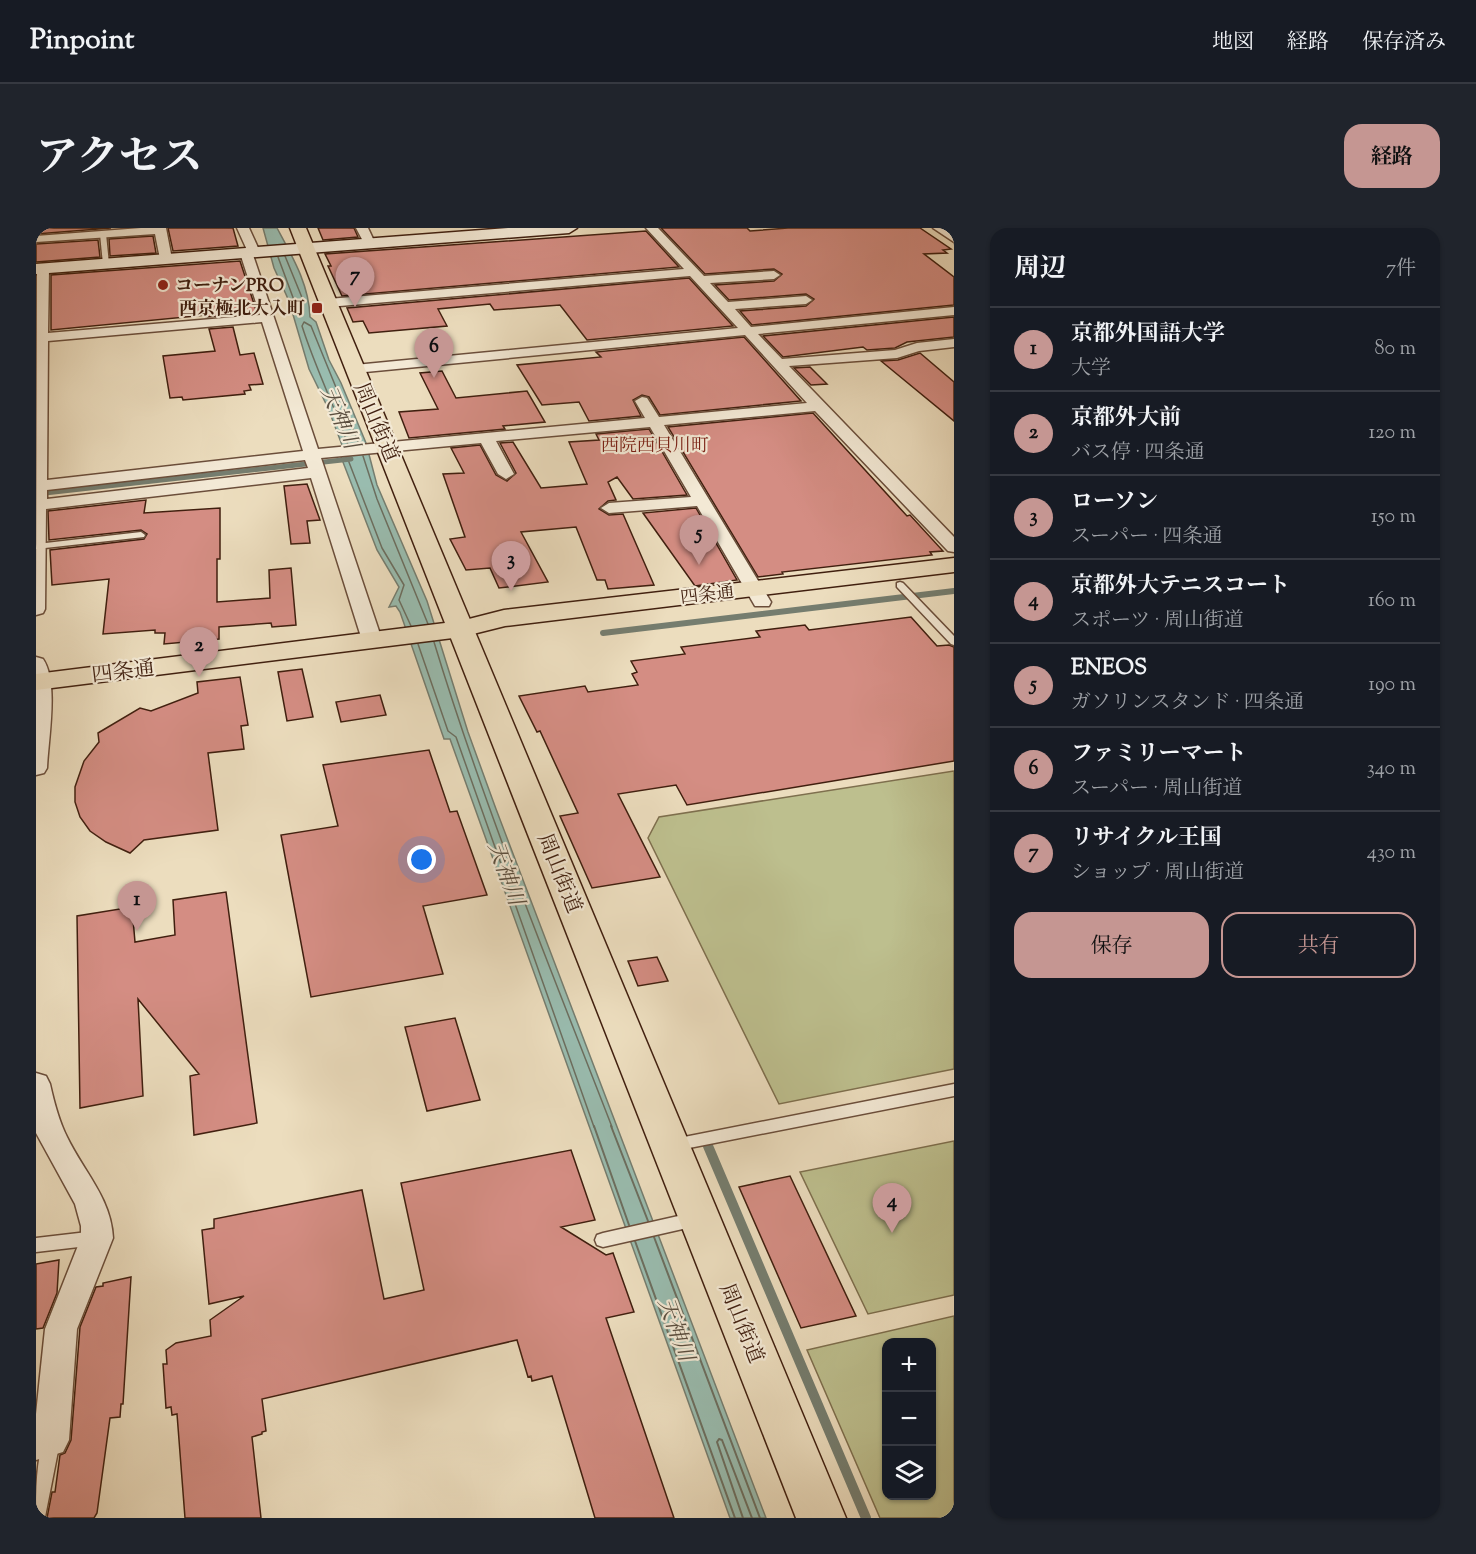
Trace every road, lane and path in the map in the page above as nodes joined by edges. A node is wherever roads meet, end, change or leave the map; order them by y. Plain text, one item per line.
1 (243, 228) edge
2 (298, 228) edge
3 (362, 228) edge
4 (569, 228) edge
5 (652, 228) edge
6 (939, 228) edge
7 (160, 229) edge
8 (104, 234) junction
9 (36, 239) edge
10 (954, 239) edge
11 (369, 243) junction
12 (300, 249) junction
13 (255, 252) junction
14 (166, 259) junction
15 (106, 264) junction
16 (40, 269) edge
17 (697, 276) junction
18 (773, 284) dead end
19 (730, 292) dead end
20 (713, 293) junction
21 (806, 300) dead end
22 (328, 303) junction
23 (726, 306) junction
24 (954, 311) edge
25 (920, 315) junction
26 (786, 316) dead end
27 (268, 318) junction
28 (800, 327) junction
29 (750, 332) junction
30 (949, 334) edge
31 (39, 338) edge
32 (779, 363) junction
33 (355, 369) junction
34 (642, 401) dead end
35 (819, 406) junction
36 (654, 421) junction
37 (486, 437) junction
38 (380, 448) junction
39 (315, 463) junction
40 (506, 474) dead end
41 (37, 495) edge
42 (703, 501) junction
43 (609, 508) dead end
44 (141, 535) dead end
45 (37, 547) edge
46 (954, 547) edge
47 (954, 565) edge
48 (954, 579) edge
49 (908, 593) junction
50 (758, 595) junction
51 (36, 609) edge
52 (451, 630) junction
53 (372, 640) junction
54 (954, 642) edge
55 (38, 676) edge
56 (36, 768) edge
57 (36, 1084) edge
58 (954, 1090) edge
59 (670, 1146) junction
60 (689, 1221) junction
61 (97, 1238) junction
62 (603, 1240) dead end
63 (36, 1245) edge
64 (44, 1441) edge
65 (36, 1516) edge
66 (821, 1518) edge

1 - 13 street
2 - 12 main road, 周山街道
3 - 11 street
4 - 11 street
5 - 17 street
6 - 10 street
7 - 8 street
7 - 14 street
8 - 9 street
8 - 15 lane
11 - 12 street
12 - 13 street
12 - 22 main road, 周山街道
13 - 14 street
13 - 27 street
14 - 15 street
15 - 16 street
16 - 31 street
17 - 18 street
17 - 20 street
17 - 22 street
19 - 20 street
20 - 23 street
21 - 23 street
22 - 33 main road, 周山街道
23 - 29 street
24 - 25 street
25 - 28 street
25 - 30 street
26 - 28 street
27 - 31 street
27 - 39 street
28 - 29 street
29 - 32 street
29 - 33 street
30 - 32 street
31 - 41 street
32 - 35 street
33 - 38 main road, 周山街道
34 - 36 street
35 - 36 street
35 - 46 street
36 - 37 street
36 - 42 street
37 - 38 street
37 - 40 street
38 - 39 street
38 - 52 main road, 周山街道
39 - 41 street
39 - 53 street
41 - 45 street
42 - 43 street
42 - 50 street
44 - 45 lane
45 - 51 street
47 - 50 main road, 四条通
48 - 49 main road, 四条通
49 - 50 main road, 四条通
49 - 54 lane
50 - 52 main road, 四条通
52 - 53 main road, 四条通
52 - 59 main road, 周山街道
53 - 55 main road, 四条通
55 - 56 street
57 - 61 street
58 - 59 lane
59 - 60 main road, 周山街道
60 - 62 lane
60 - 66 main road, 周山街道
61 - 63 lane
61 - 64 street
64 - 65 lane

